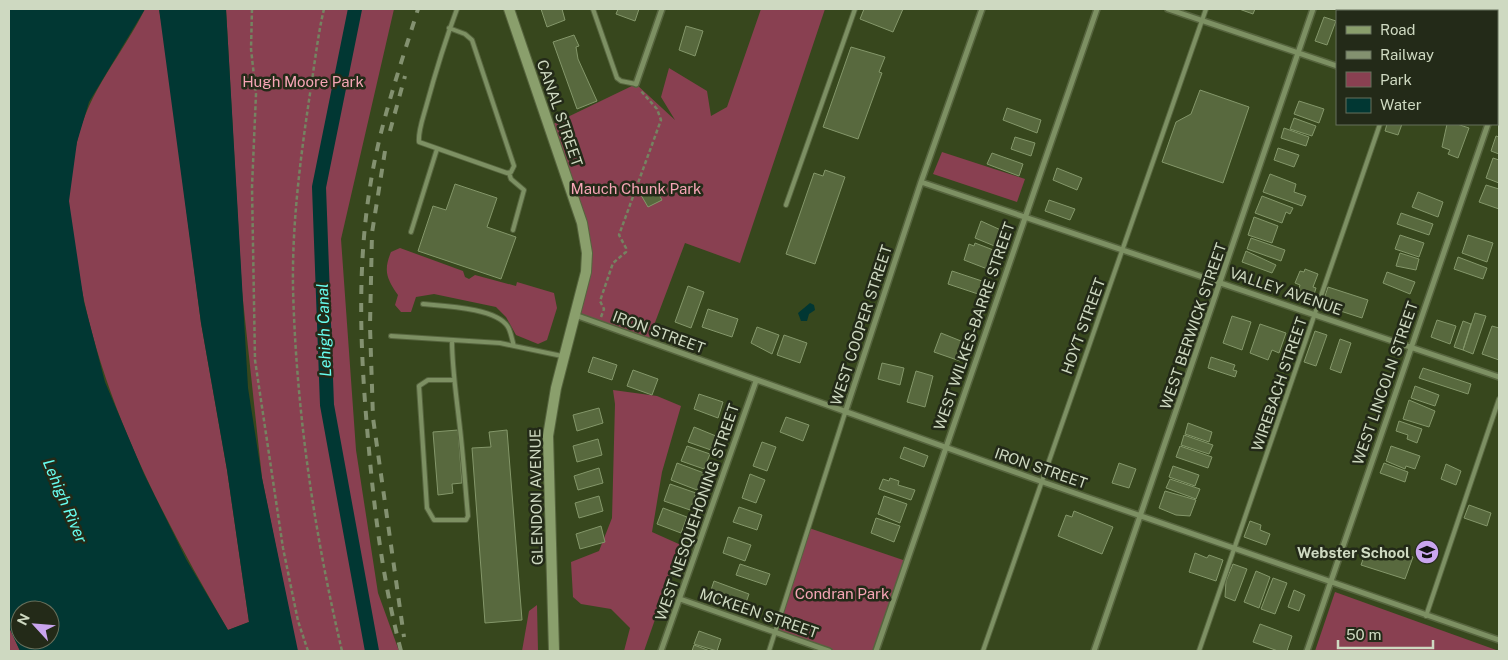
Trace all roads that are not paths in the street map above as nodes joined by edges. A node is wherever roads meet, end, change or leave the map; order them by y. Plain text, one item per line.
1 (456, 9) edge
2 (508, 9) edge
3 (593, 9) edge
4 (662, 9) edge
5 (855, 9) edge
6 (982, 9) edge
7 (1097, 9) edge
8 (1168, 9) edge
9 (1206, 9) edge
10 (1313, 9) edge
11 (1202, 20) junction
12 (450, 28) junction
13 (1298, 53) junction
14 (1336, 66) edge
15 (636, 84) joint
16 (1380, 125) edge
17 (1488, 125) edge
18 (437, 150) junction
19 (509, 173) junction
20 (921, 182) junction
21 (786, 205) dead end
22 (1025, 216) junction
23 (513, 230) dead end
24 (411, 232) dead end
25 (1122, 249) junction
26 (1222, 282) junction
27 (424, 304) dead end
28 (1314, 314) junction
29 (575, 315) junction
30 (391, 336) dead end
31 (452, 340) junction
32 (514, 346) junction
33 (1410, 347) junction
34 (564, 356) junction
35 (1499, 376) edge
36 (454, 380) junction
37 (756, 381) junction
38 (1499, 399) edge
39 (846, 413) junction
40 (945, 447) junction
41 (1040, 482) junction
42 (1141, 515) junction
43 (1235, 548) junction
44 (1330, 582) junction
45 (680, 599) junction
46 (1426, 616) junction
47 (776, 633) junction
48 (1499, 640) edge
49 (554, 651) edge
50 (661, 651) edge
51 (769, 651) edge
52 (829, 651) edge
53 (876, 651) edge
54 (983, 651) edge
55 (1094, 651) edge
56 (1199, 651) edge
57 (1307, 651) edge

1 - 12 lane
2 - 29 street, CANAL STREET
3 - 15 lane
4 - 15 street
5 - 21 lane
6 - 20 street, WEST COOPER STREET
7 - 22 street, WEST WILKES-BARRE STREET
8 - 11 street
9 - 11 lane, HOYT STREET
10 - 13 street, WEST BERWICK STREET
11 - 13 street
11 - 25 lane, HOYT STREET
12 - 18 lane
12 - 19 lane
13 - 14 street
13 - 26 street, WEST BERWICK STREET
16 - 28 lane, WIREBACH STREET
17 - 33 street, WEST LINCOLN STREET
18 - 19 lane
18 - 24 lane
19 - 23 lane
20 - 22 street, VALLEY AVENUE
20 - 39 street, WEST COOPER STREET
22 - 25 street, VALLEY AVENUE
22 - 40 street, WEST WILKES-BARRE STREET
25 - 26 street, VALLEY AVENUE
25 - 41 lane, HOYT STREET
26 - 28 street, VALLEY AVENUE
26 - 42 street, WEST BERWICK STREET
27 - 32 lane
28 - 33 street, VALLEY AVENUE
28 - 43 lane, WIREBACH STREET
29 - 34 street, GLENDON AVENUE
29 - 37 street, IRON STREET
30 - 31 lane
31 - 32 lane
31 - 36 lane
32 - 34 lane
33 - 35 street, VALLEY AVENUE
33 - 44 street, WEST LINCOLN STREET
34 - 49 street, GLENDON AVENUE
36 - 36 lane
37 - 39 street, IRON STREET
37 - 45 street, WEST NESQUEHONING STREET
38 - 46 lane
39 - 40 street, IRON STREET
39 - 47 lane, WEST COOPER STREET
40 - 41 street, IRON STREET
40 - 53 street, WEST WILKES-BARRE STREET
41 - 42 street, IRON STREET
41 - 54 lane, HOYT STREET
42 - 43 street, IRON STREET
42 - 55 street, WEST BERWICK STREET
43 - 44 street, IRON STREET
43 - 56 lane, WIREBACH STREET
44 - 46 street, IRON STREET
44 - 57 street, WEST LINCOLN STREET
45 - 47 street, MCKEEN STREET
45 - 50 street, WEST NESQUEHONING STREET
46 - 48 street, IRON STREET
47 - 51 lane, WEST COOPER STREET
47 - 52 street, MCKEEN STREET

